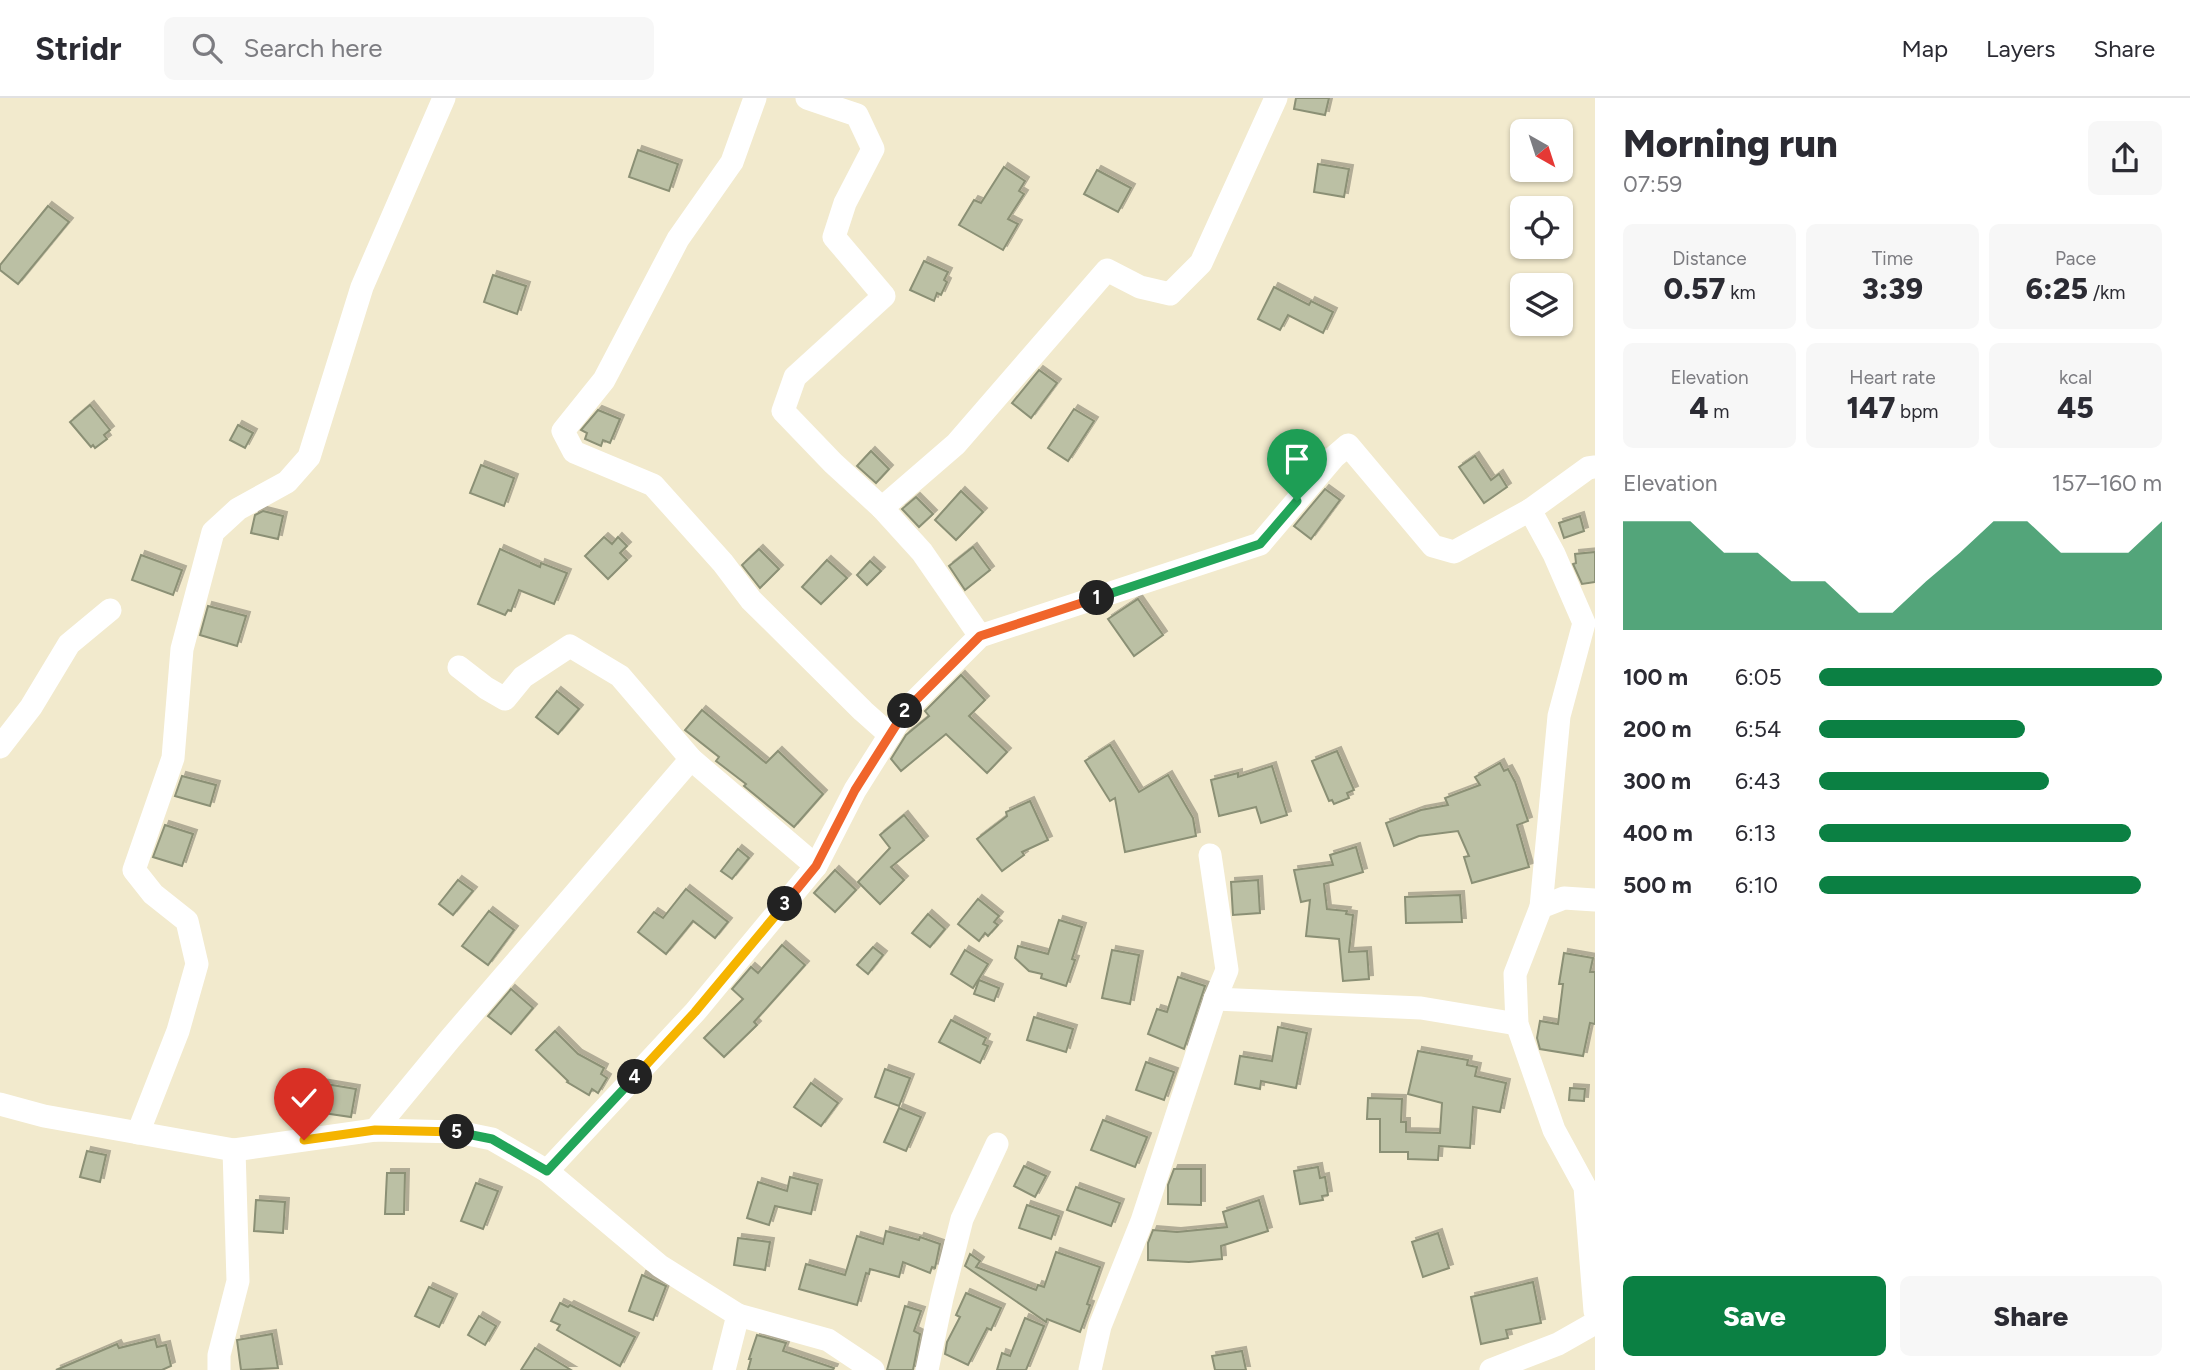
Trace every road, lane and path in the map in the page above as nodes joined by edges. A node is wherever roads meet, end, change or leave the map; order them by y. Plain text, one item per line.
1 (444, 98) edge
2 (755, 98) edge
3 (807, 98) edge
4 (1276, 98) edge
5 (1595, 467) edge
6 (882, 508) junction
7 (1530, 510) junction
8 (110, 610) dead end
9 (980, 636) junction
10 (458, 667) dead end
11 (891, 734) junction
12 (0, 747) edge
13 (691, 759) junction
14 (1210, 855) dead end
15 (816, 866) junction
16 (1595, 900) edge
17 (1541, 907) junction
18 (1215, 999) junction
19 (1517, 1024) junction
20 (0, 1104) edge
21 (375, 1130) junction
22 (138, 1133) junction
23 (997, 1144) dead end
24 (234, 1150) junction
25 (547, 1171) junction
26 (1595, 1311) edge
27 (738, 1315) junction
28 (1595, 1323) edge
29 (219, 1370) edge
30 (724, 1370) edge
31 (873, 1370) edge
32 (927, 1370) edge
33 (1090, 1370) edge
34 (1492, 1370) edge

1 - 22 street
2 - 11 street
3 - 6 street
4 - 6 street
5 - 7 street
6 - 9 street
7 - 9 street
7 - 17 street
8 - 12 street
9 - 11 street
10 - 13 street
11 - 15 street
13 - 15 street
13 - 21 street
14 - 18 street
15 - 25 street
16 - 17 street
17 - 19 street
18 - 19 street
18 - 33 street
19 - 26 street
20 - 22 street
21 - 24 street
21 - 25 street
22 - 24 street
23 - 32 street
24 - 29 street
25 - 27 street
27 - 30 street
27 - 31 street
28 - 34 street

